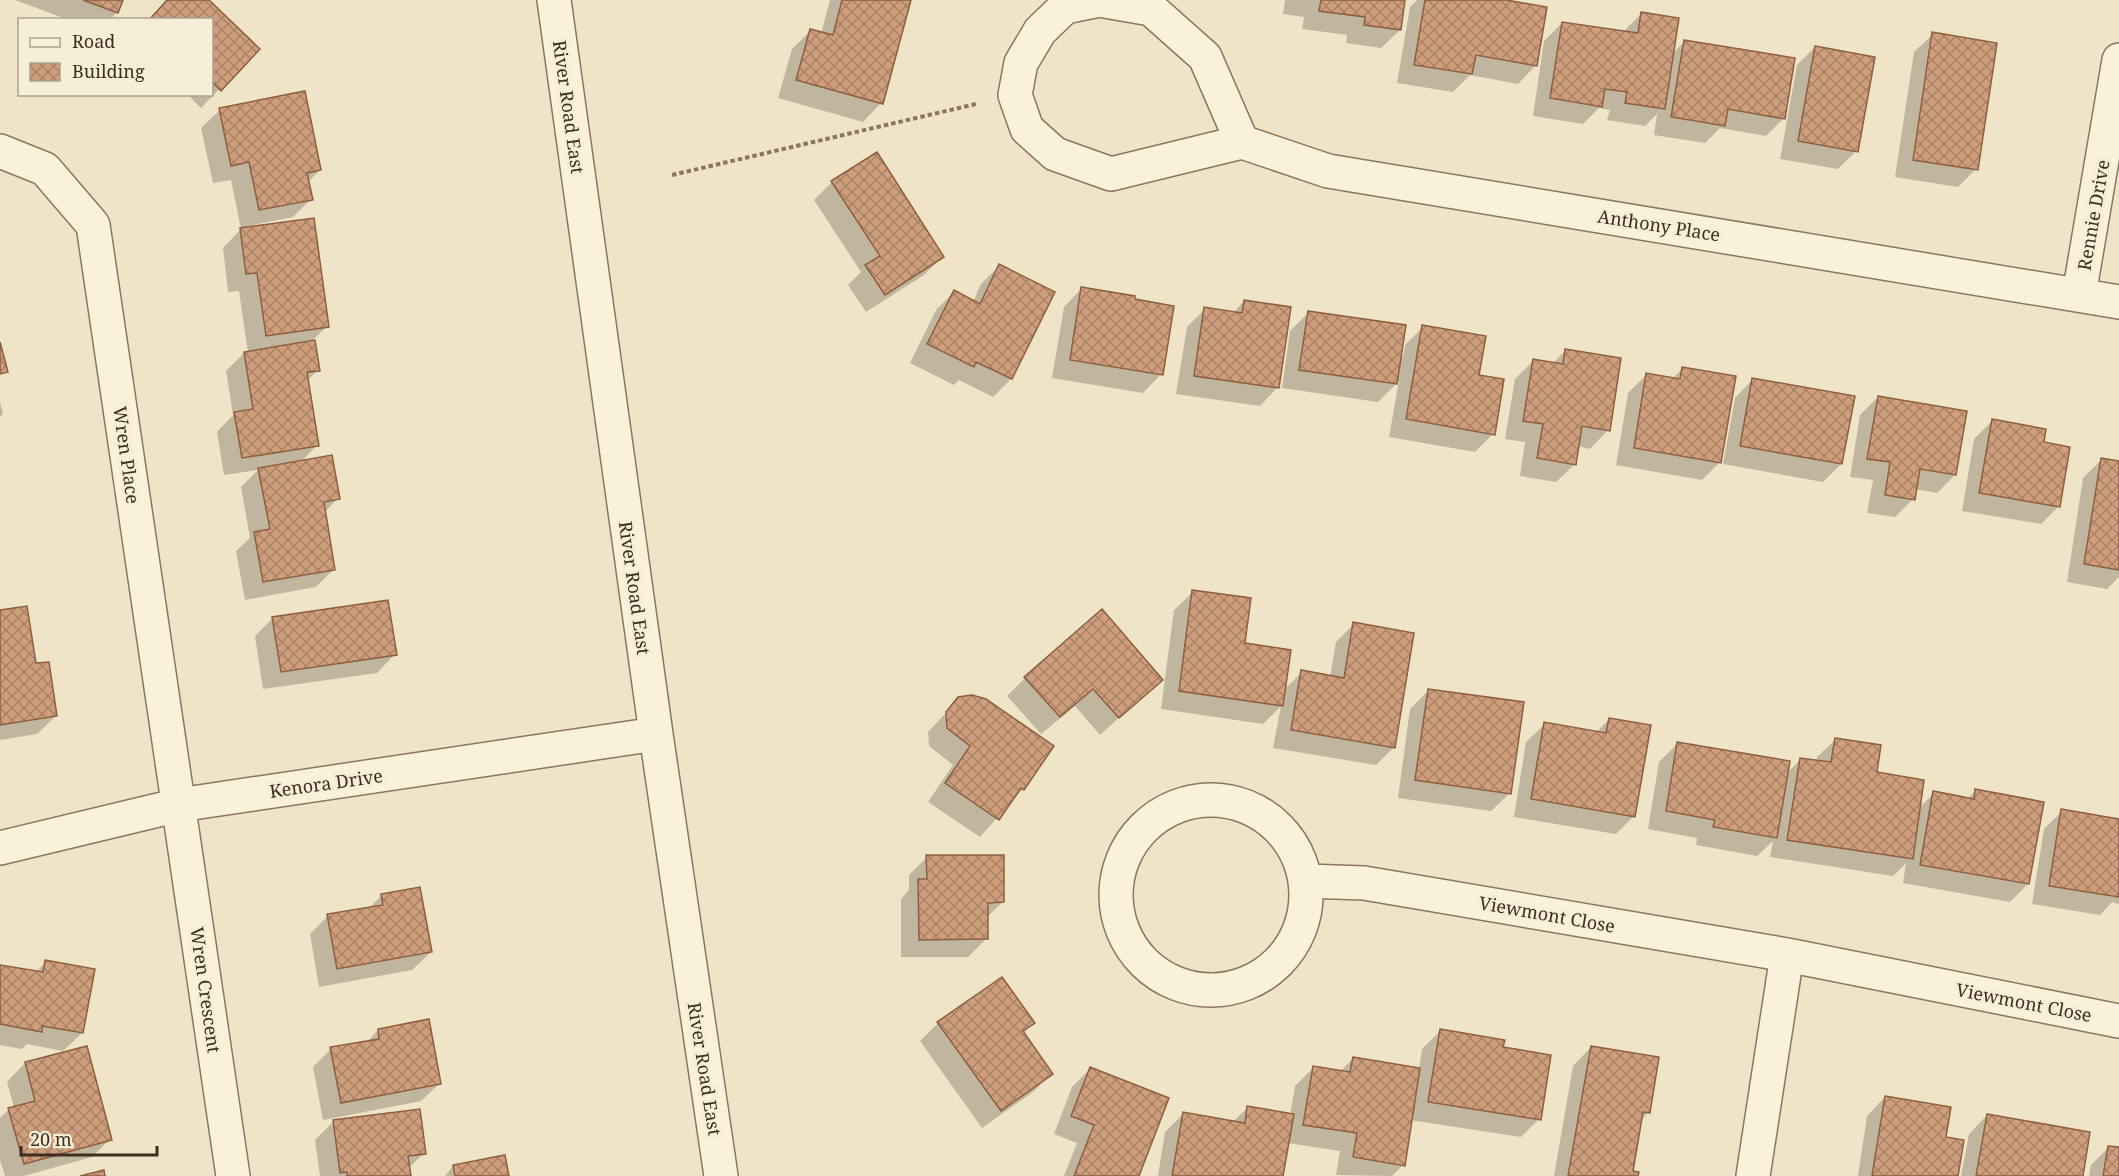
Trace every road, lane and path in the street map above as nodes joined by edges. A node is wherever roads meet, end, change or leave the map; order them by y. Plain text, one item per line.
1 (554, 0) edge
2 (2119, 60) edge
3 (1015, 95) junction
4 (1242, 142) junction
5 (0, 152) edge
6 (672, 175) dead end
7 (2079, 295) junction
8 (2119, 302) edge
9 (656, 734) junction
10 (179, 805) junction
11 (0, 848) edge
12 (1306, 881) junction
13 (1787, 955) junction
14 (2119, 1021) edge
15 (233, 1176) edge
16 (721, 1176) edge
17 (1753, 1176) edge

1 - 9 street, River Road East
2 - 7 street, Rennie Drive
3 - 4 street
3 - 4 street
3 - 6 path
4 - 7 street, Anthony Place
5 - 10 street, Wren Place
7 - 8 street, Rennie Drive
9 - 10 street, Kenora Drive
9 - 16 street, River Road East
10 - 11 street, Kenora Drive
10 - 15 street, Wren Crescent
12 - 12 street
12 - 13 street, Viewmont Close
13 - 14 street, Viewmont Close
13 - 17 street

